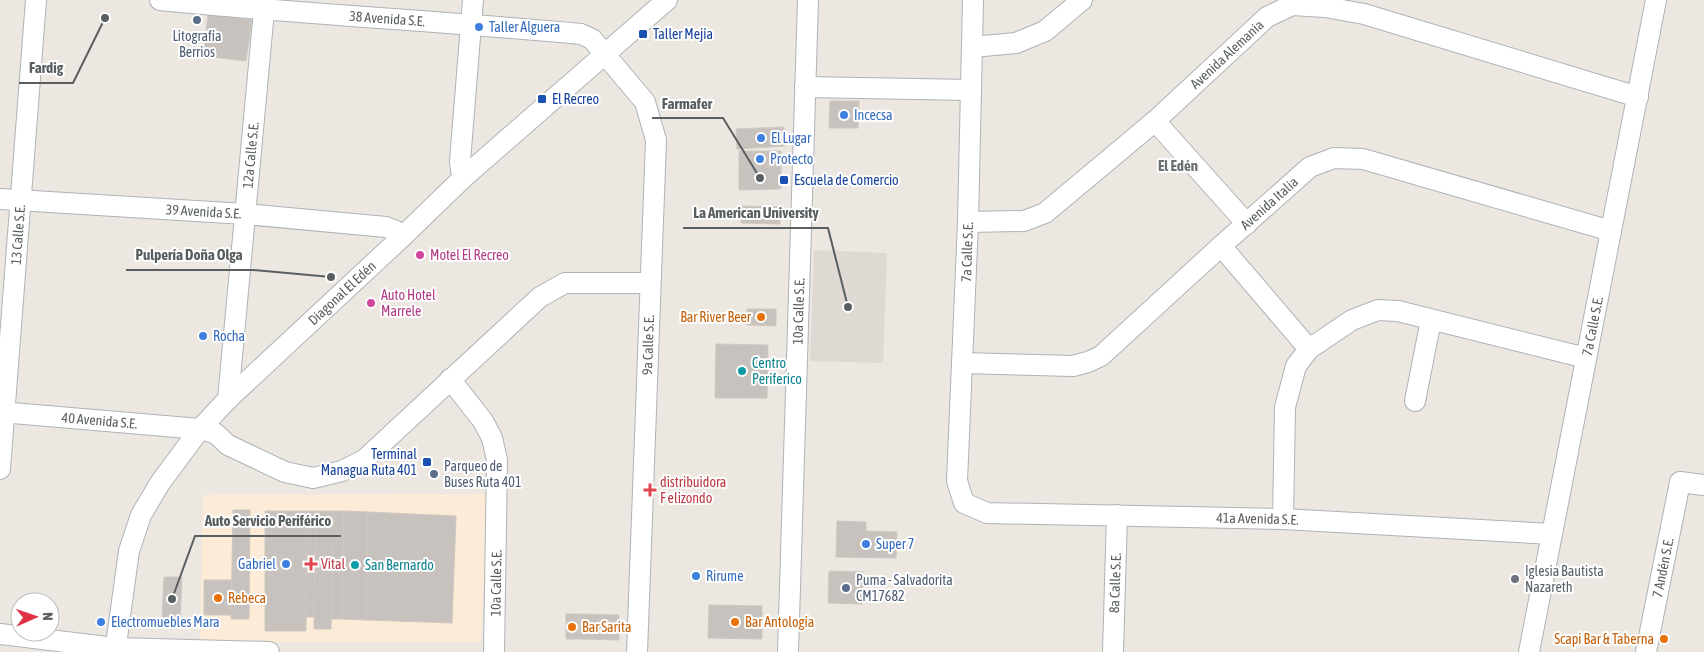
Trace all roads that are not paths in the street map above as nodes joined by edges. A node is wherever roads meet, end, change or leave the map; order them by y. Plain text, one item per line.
1 (36, 0) edge
2 (160, 0) edge
3 (473, 0) edge
4 (667, 0) edge
5 (808, 0) edge
6 (973, 0) edge
7 (1082, 0) edge
8 (1656, 0) edge
9 (264, 5) edge
10 (1366, 7) edge
11 (471, 24) junction
12 (972, 47) junction
13 (606, 54) junction
14 (805, 87) junction
15 (971, 90) junction
16 (1638, 96) junction
17 (1155, 121) junction
18 (464, 177) junction
19 (0, 199) edge
20 (20, 200) junction
21 (245, 214) junction
22 (968, 222) junction
23 (1247, 224) junction
24 (1611, 231) junction
25 (402, 237) junction
26 (1221, 246) junction
27 (650, 283) junction
28 (1431, 320) junction
29 (1309, 349) junction
30 (1586, 358) junction
31 (962, 363) junction
32 (450, 379) junction
33 (228, 399) junction
34 (1415, 401) dead end
35 (2, 412) edge
36 (200, 429) junction
37 (0, 469) edge
38 (1704, 485) edge
39 (964, 503) joint
40 (1117, 515) junction
41 (1284, 520) junction
42 (1552, 534) junction
43 (0, 634) edge
44 (115, 650) edge
45 (269, 652) edge
46 (494, 652) edge
47 (637, 652) edge
48 (788, 652) edge
49 (1113, 652) edge
50 (1529, 652) edge
51 (1646, 652) edge

1 - 20 street, 13 Calle S.E.
2 - 9 street, 38 Avenida S.E.
3 - 11 street
4 - 13 street, Diagonal El Edén
5 - 14 street, 10a Calle S.E.
6 - 12 street, 7a Calle S.E.
7 - 12 street
8 - 16 street, 7a Calle S.E.
9 - 11 street, 38 Avenida S.E.
9 - 21 street, 12a Calle S.E.
10 - 16 street, Avenida Alemania
10 - 17 street, Avenida Alemania
11 - 13 street, 38 Avenida S.E.
11 - 18 street
12 - 15 street, 7a Calle S.E.
13 - 18 street, Diagonal El Edén
13 - 27 street, 9a Calle S.E.
14 - 15 street
14 - 48 street, 10a Calle S.E.
15 - 22 street, 7a Calle S.E.
16 - 24 street, 7a Calle S.E.
17 - 22 street, Avenida Alemania
17 - 23 street
18 - 25 street, Diagonal El Edén
19 - 20 street, 39 Avenida S.E.
20 - 21 street, 39 Avenida S.E.
20 - 35 street, 13 Calle S.E.
21 - 25 street, 39 Avenida S.E.
21 - 33 street, 12a Calle S.E.
22 - 31 street, 7a Calle S.E.
23 - 24 street, Avenida Italia
23 - 26 street, Avenida Italia
24 - 30 street, 7a Calle S.E.
25 - 33 street, Diagonal El Edén
26 - 29 street
26 - 31 street, Avenida Italia
27 - 32 street
27 - 47 street, 9a Calle S.E.
28 - 29 street
28 - 30 street
28 - 34 street
29 - 41 street
30 - 42 street, 7a Calle S.E.
31 - 39 street, 7a Calle S.E.
32 - 36 street
32 - 46 street, 10a Calle S.E.
33 - 36 street, Diagonal El Edén
35 - 36 street, 40 Avenida S.E.
35 - 37 street, 13 Calle S.E.
36 - 44 street, Diagonal El Edén
38 - 51 street, 7 Andén S.E.
39 - 40 street, 41a Avenida S.E.
40 - 41 street, 41a Avenida S.E.
40 - 49 street, 8a Calle S.E.
41 - 42 street, 41a Avenida S.E.
42 - 50 street, 7a Calle S.E.
43 - 44 street
44 - 45 street

